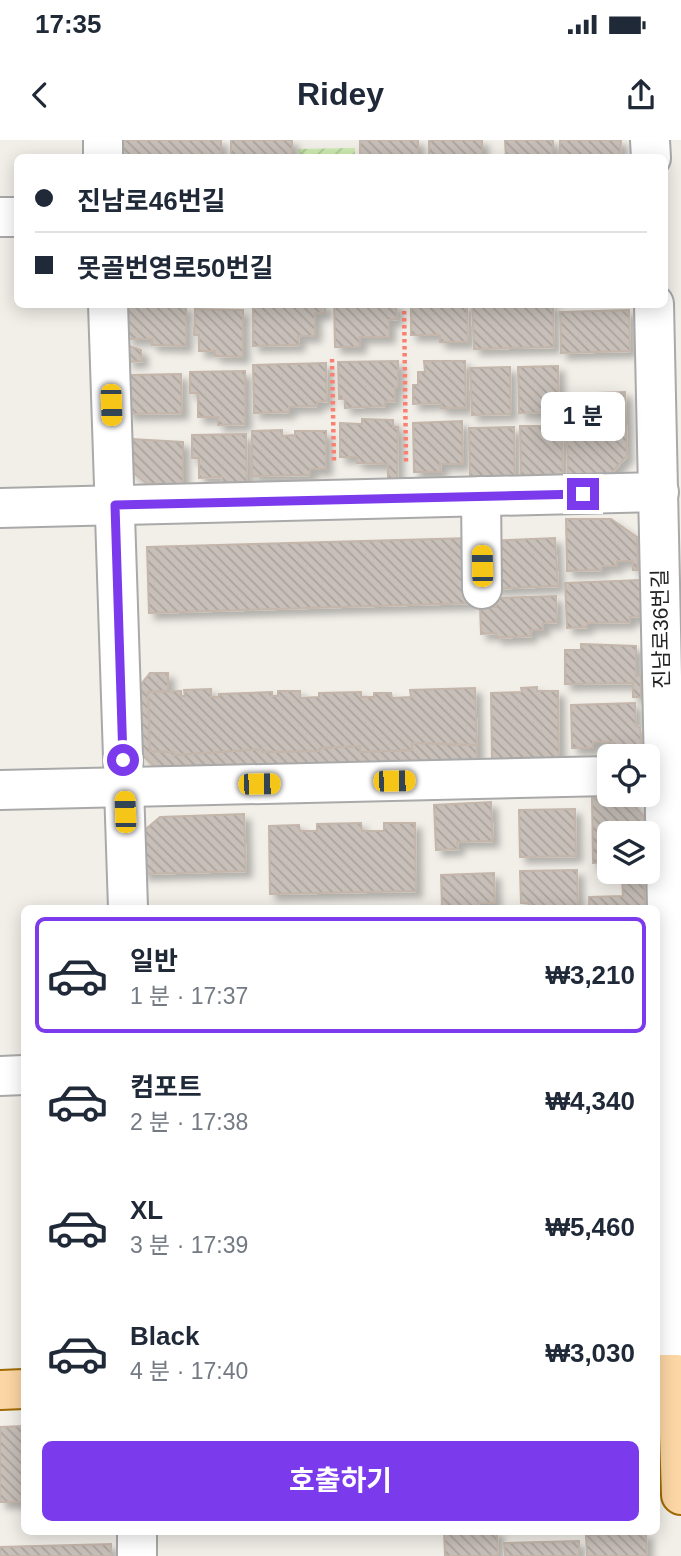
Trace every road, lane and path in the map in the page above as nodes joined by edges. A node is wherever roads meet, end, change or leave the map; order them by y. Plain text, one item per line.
1 (108, 308) edge
2 (404, 308) edge
3 (654, 308) edge
4 (332, 359) dead end
5 (659, 492) junction
6 (481, 496) junction
7 (406, 498) junction
8 (334, 500) junction
9 (115, 505) junction
10 (0, 508) edge
11 (482, 589) dead end
12 (664, 775) edge
13 (597, 776) edge
14 (124, 788) junction
15 (0, 790) edge
16 (128, 905) edge
17 (669, 1063) edge
18 (21, 1075) edge
19 (0, 1076) edge
20 (671, 1374) edge
21 (21, 1389) edge
22 (0, 1390) edge
23 (681, 1495) edge
24 (138, 1535) edge
25 (137, 1556) edge

1 - 9 street
2 - 7 path
3 - 5 street, 진남로36번길
4 - 8 path
5 - 6 street
5 - 12 street, 진남로36번길
6 - 7 street
6 - 11 street
7 - 8 street
8 - 9 street
9 - 10 street
9 - 14 street
12 - 17 street, 진남로36번길
13 - 14 street
14 - 15 street
14 - 16 street
17 - 20 street, 진남로36번길
18 - 19 street
20 - 23 main road
21 - 22 main road
24 - 25 street

